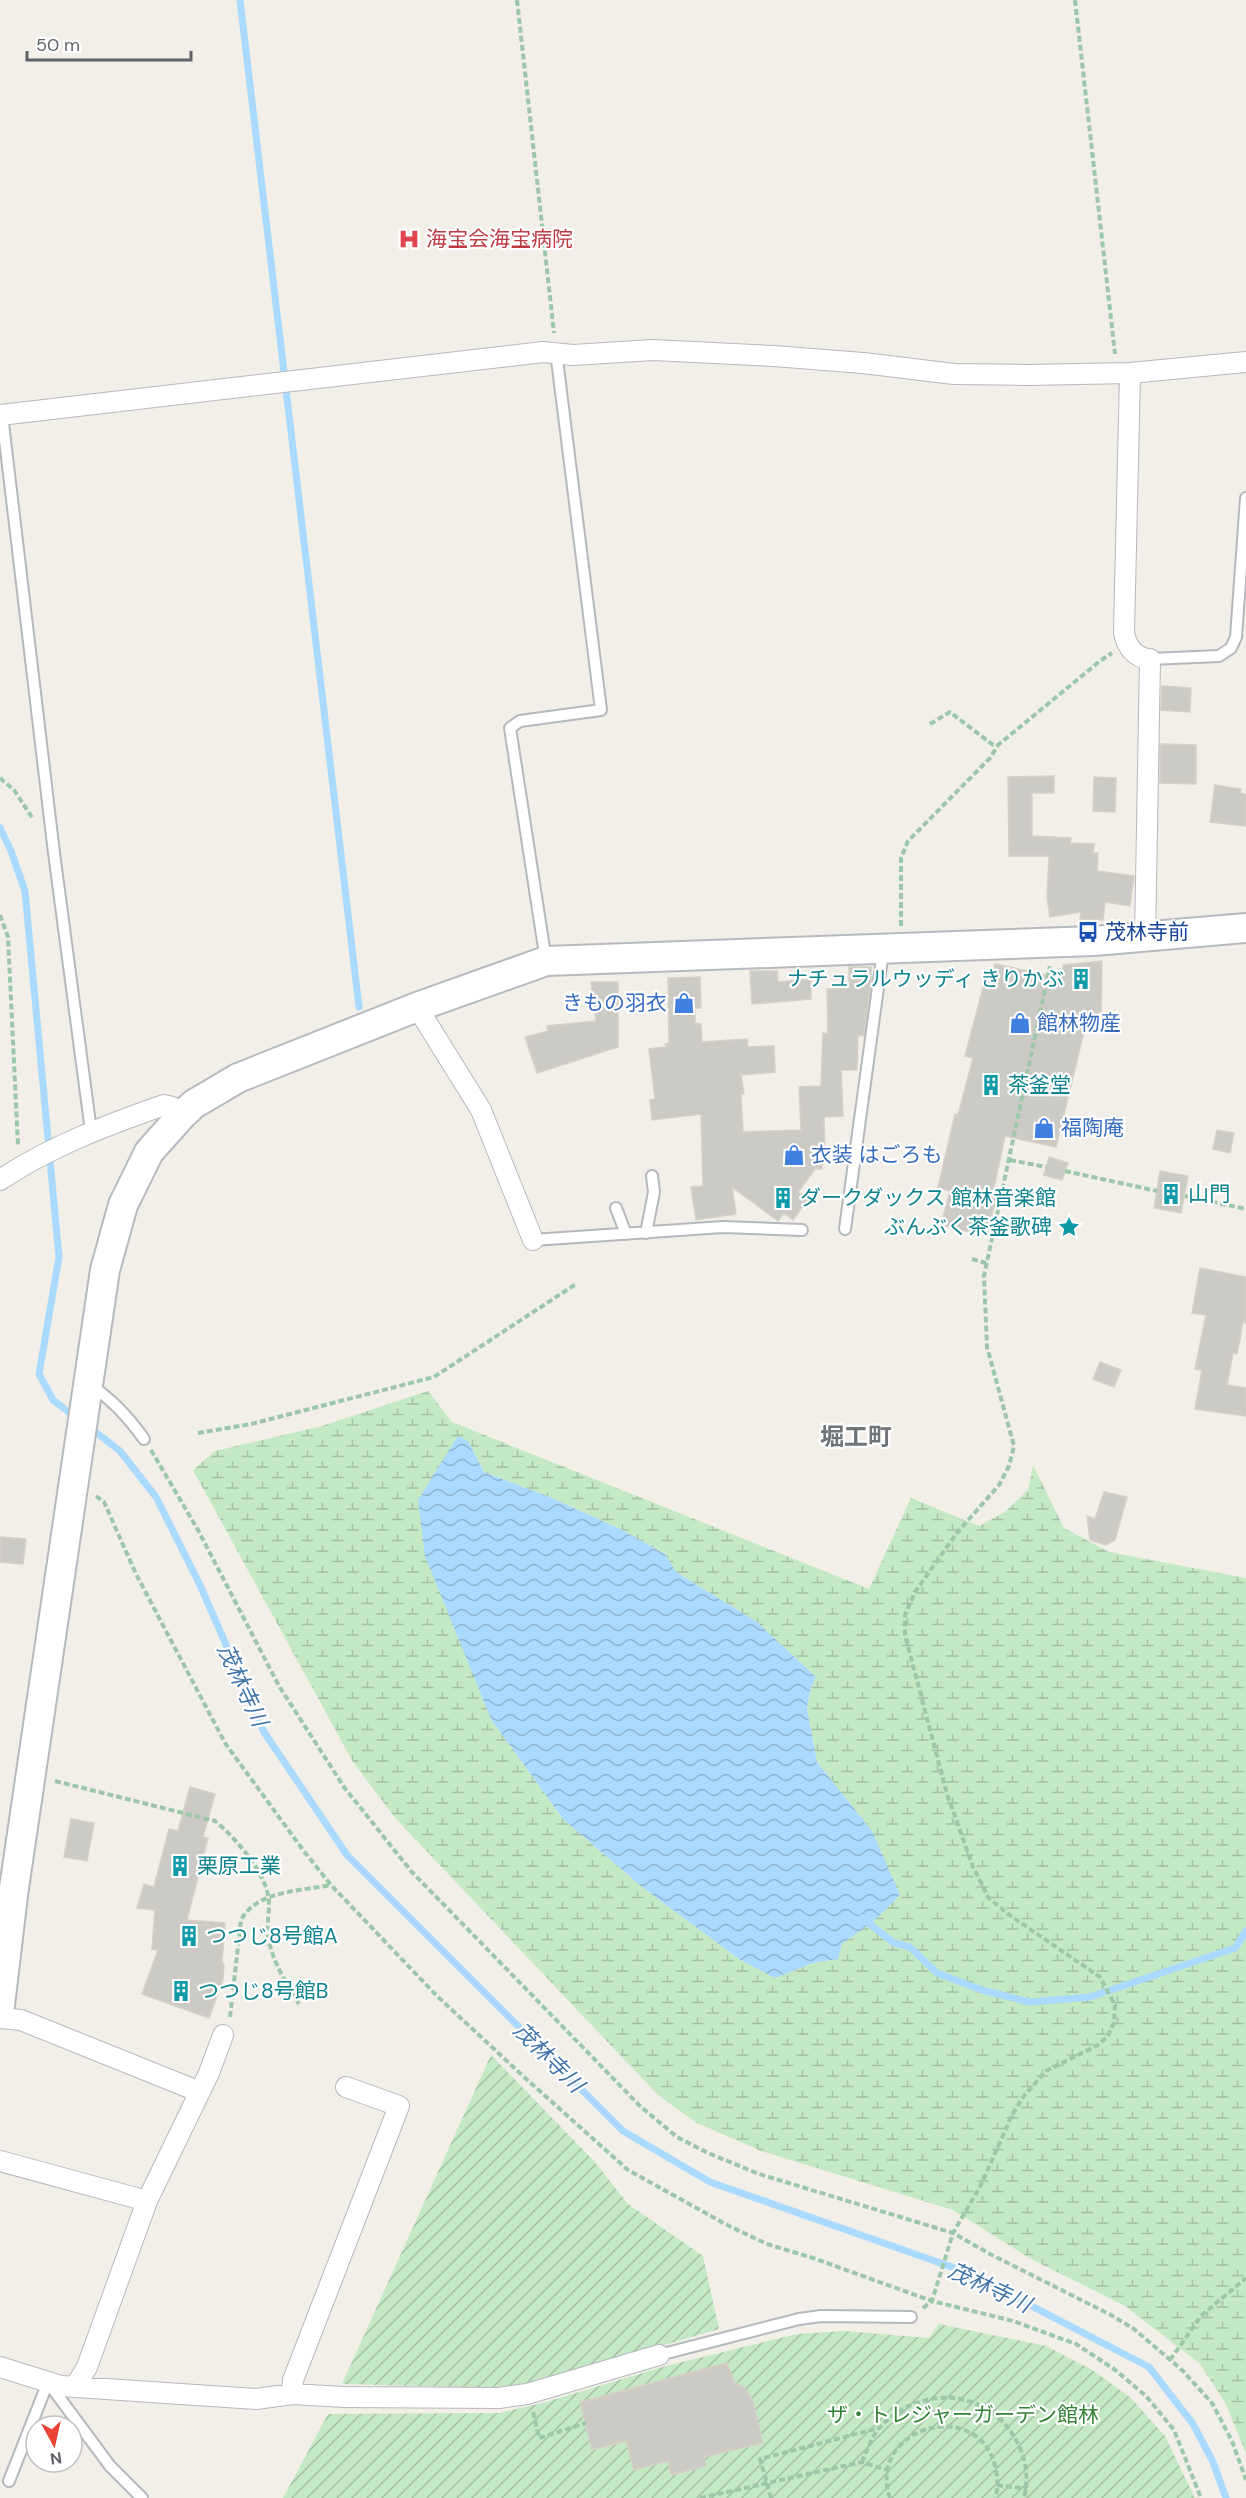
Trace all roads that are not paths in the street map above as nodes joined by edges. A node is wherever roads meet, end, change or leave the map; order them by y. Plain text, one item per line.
1 (556, 352) junction
2 (1246, 362) edge
3 (1123, 373) junction
4 (1, 415) edge
5 (1246, 498) edge
6 (1150, 659) junction
7 (1246, 927) edge
8 (1144, 938) junction
9 (892, 942) junction
10 (546, 961) junction
11 (417, 1007) junction
12 (182, 1115) junction
13 (86, 1133) junction
14 (652, 1176) dead end
15 (0, 1180) edge
16 (616, 1208) dead end
17 (845, 1229) dead end
18 (802, 1230) dead end
19 (646, 1233) junction
20 (627, 1234) junction
21 (533, 1240) joint
22 (87, 1384) junction
23 (144, 1439) road end
24 (0, 2005) edge
25 (0, 2018) edge
26 (223, 2035) road end
27 (346, 2087) dead end
28 (200, 2092) junction
29 (0, 2161) edge
30 (147, 2201) junction
31 (911, 2317) dead end
32 (659, 2355) joint
33 (0, 2367) edge
34 (48, 2382) junction
35 (75, 2387) junction
36 (292, 2394) junction
37 (9, 2481) dead end
38 (142, 2498) edge

1 - 3 street
1 - 4 street
1 - 10 lane
2 - 3 street
3 - 6 street
4 - 13 lane
5 - 6 lane
6 - 8 street
7 - 8 street
8 - 9 street
9 - 10 street
9 - 17 lane
10 - 11 street
11 - 12 street
11 - 21 street
12 - 13 street
12 - 22 street
13 - 15 street
14 - 19 lane
16 - 20 lane
18 - 19 lane
19 - 20 lane
20 - 21 lane
22 - 23 lane
22 - 24 street
25 - 28 street
26 - 28 street
27 - 36 street
28 - 30 street
29 - 30 street
30 - 35 street
31 - 32 lane
32 - 36 street
33 - 34 street
34 - 35 street
34 - 37 lane
34 - 38 lane
35 - 36 street

